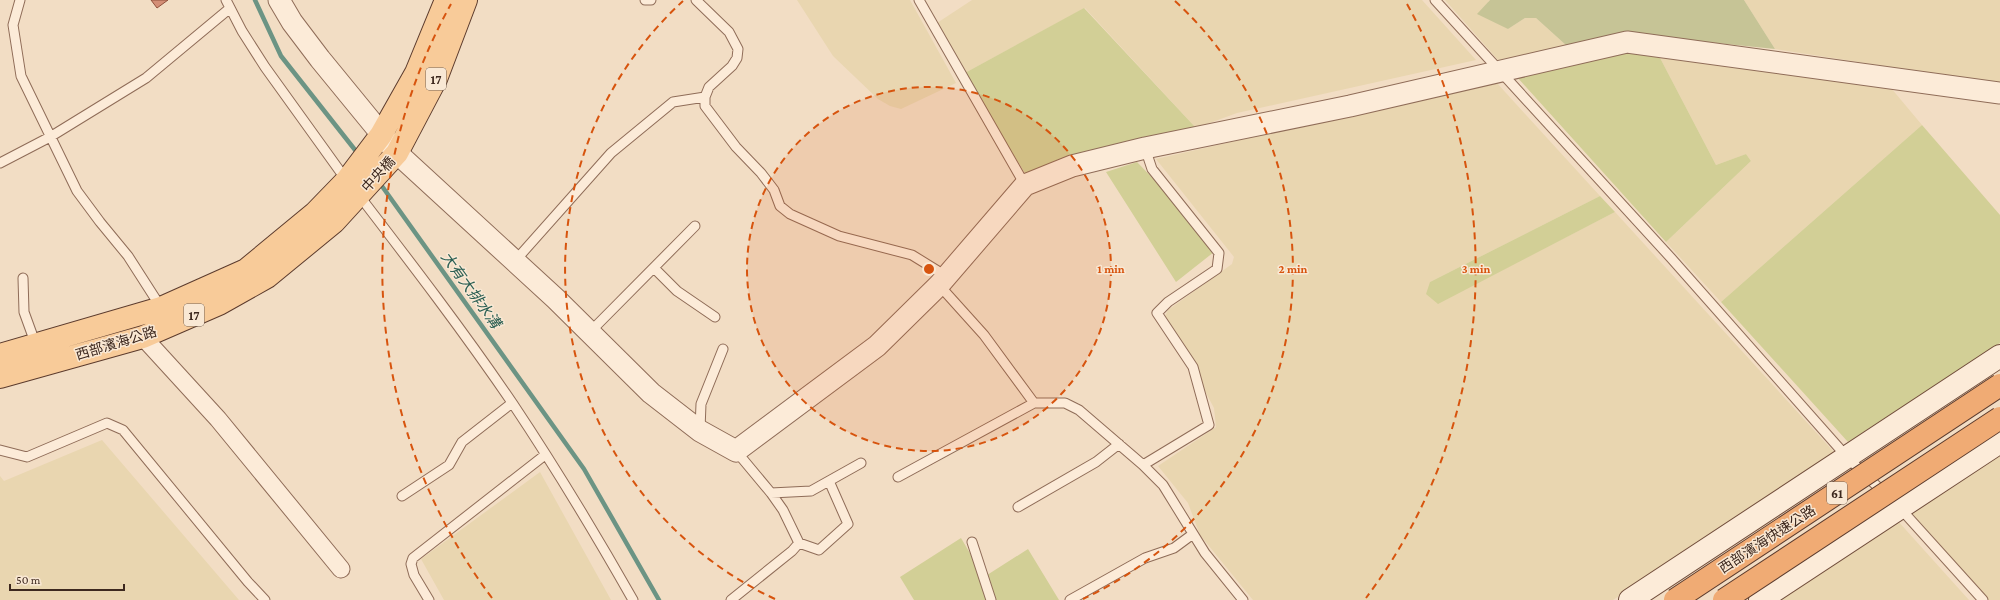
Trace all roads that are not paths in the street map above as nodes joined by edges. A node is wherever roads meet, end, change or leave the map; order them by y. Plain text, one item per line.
1 (20, 0) edge
2 (226, 0) edge
3 (279, 0) edge
4 (446, 0) edge
5 (466, 0) edge
6 (645, 0) edge
7 (651, 0) edge
8 (696, 0) edge
9 (919, 0) edge
10 (1435, 0) edge
11 (230, 9) junction
12 (1500, 72) junction
13 (2000, 93) edge
14 (704, 97) junction
15 (381, 135) junction
16 (50, 137) junction
17 (1145, 148) junction
18 (397, 153) junction
19 (0, 163) edge
20 (1025, 185) junction
21 (353, 188) junction
22 (695, 226) dead end
23 (515, 261) junction
24 (654, 268) junction
25 (23, 278) dead end
26 (943, 280) junction
27 (166, 316) junction
28 (715, 317) dead end
29 (590, 332) junction
30 (143, 337) junction
31 (36, 345) junction
32 (723, 348) dead end
33 (0, 355) edge
34 (2000, 356) edge
35 (0, 377) edge
36 (2000, 386) edge
37 (1034, 402) junction
38 (512, 403) junction
39 (2000, 418) edge
40 (700, 431) junction
41 (2000, 442) edge
42 (1119, 444) junction
43 (0, 450) edge
44 (736, 451) junction
45 (545, 455) junction
46 (1847, 457) junction
47 (861, 462) dead end
48 (1143, 465) junction
49 (898, 477) dead end
50 (829, 481) junction
51 (771, 493) junction
52 (402, 496) dead end
53 (1018, 507) dead end
54 (1899, 507) junction
55 (1193, 534) junction
56 (972, 542) dead end
57 (799, 543) junction
58 (341, 569) dead end
59 (1237, 598) edge
60 (265, 600) edge
61 (429, 600) edge
62 (633, 600) edge
63 (731, 600) edge
64 (991, 600) edge
65 (1070, 600) edge
66 (1630, 600) edge
67 (1674, 600) edge
68 (1724, 600) edge
69 (1760, 600) edge
70 (1983, 600) edge

1 - 16 lane
2 - 11 lane
3 - 15 street
4 - 15 main road, 17
5 - 18 main road, 17
6 - 7 lane
8 - 14 lane
9 - 20 lane
10 - 12 lane
11 - 16 lane
11 - 21 lane
12 - 13 street
12 - 17 street
12 - 46 lane
14 - 23 lane
14 - 26 lane
15 - 18 street
15 - 21 main road, 中央橋 / 17
16 - 19 lane
16 - 27 lane
17 - 20 street
17 - 48 lane
18 - 21 main road, 中央橋 / 17
18 - 23 street
20 - 26 street
21 - 27 main road, 西部濱海公路 / 17
21 - 38 lane
22 - 24 lane
23 - 29 street
24 - 28 lane
24 - 29 lane
25 - 31 lane
26 - 37 lane
26 - 44 street
27 - 30 main road, 西部濱海公路 / 17
27 - 31 main road, 西部濱海公路 / 17
29 - 40 street
30 - 35 main road, 西部濱海公路 / 17
30 - 58 street
31 - 33 main road, 西部濱海公路 / 17
32 - 40 lane
34 - 46 main road
36 - 67 highway, 西部濱海快速公路 / 61, bridge
37 - 42 lane
37 - 49 lane
38 - 45 lane
38 - 52 lane
39 - 68 highway, 西部濱海快速公路 / 61, bridge
40 - 44 street
41 - 54 main road
42 - 48 lane
42 - 53 lane
43 - 60 lane
44 - 51 lane
45 - 61 lane
45 - 62 lane
46 - 54 lane
46 - 66 main road
47 - 50 lane
48 - 55 lane
50 - 51 lane
50 - 57 lane
51 - 57 lane
54 - 69 main road
54 - 70 lane
55 - 59 lane
55 - 65 lane
56 - 64 lane
57 - 63 lane

